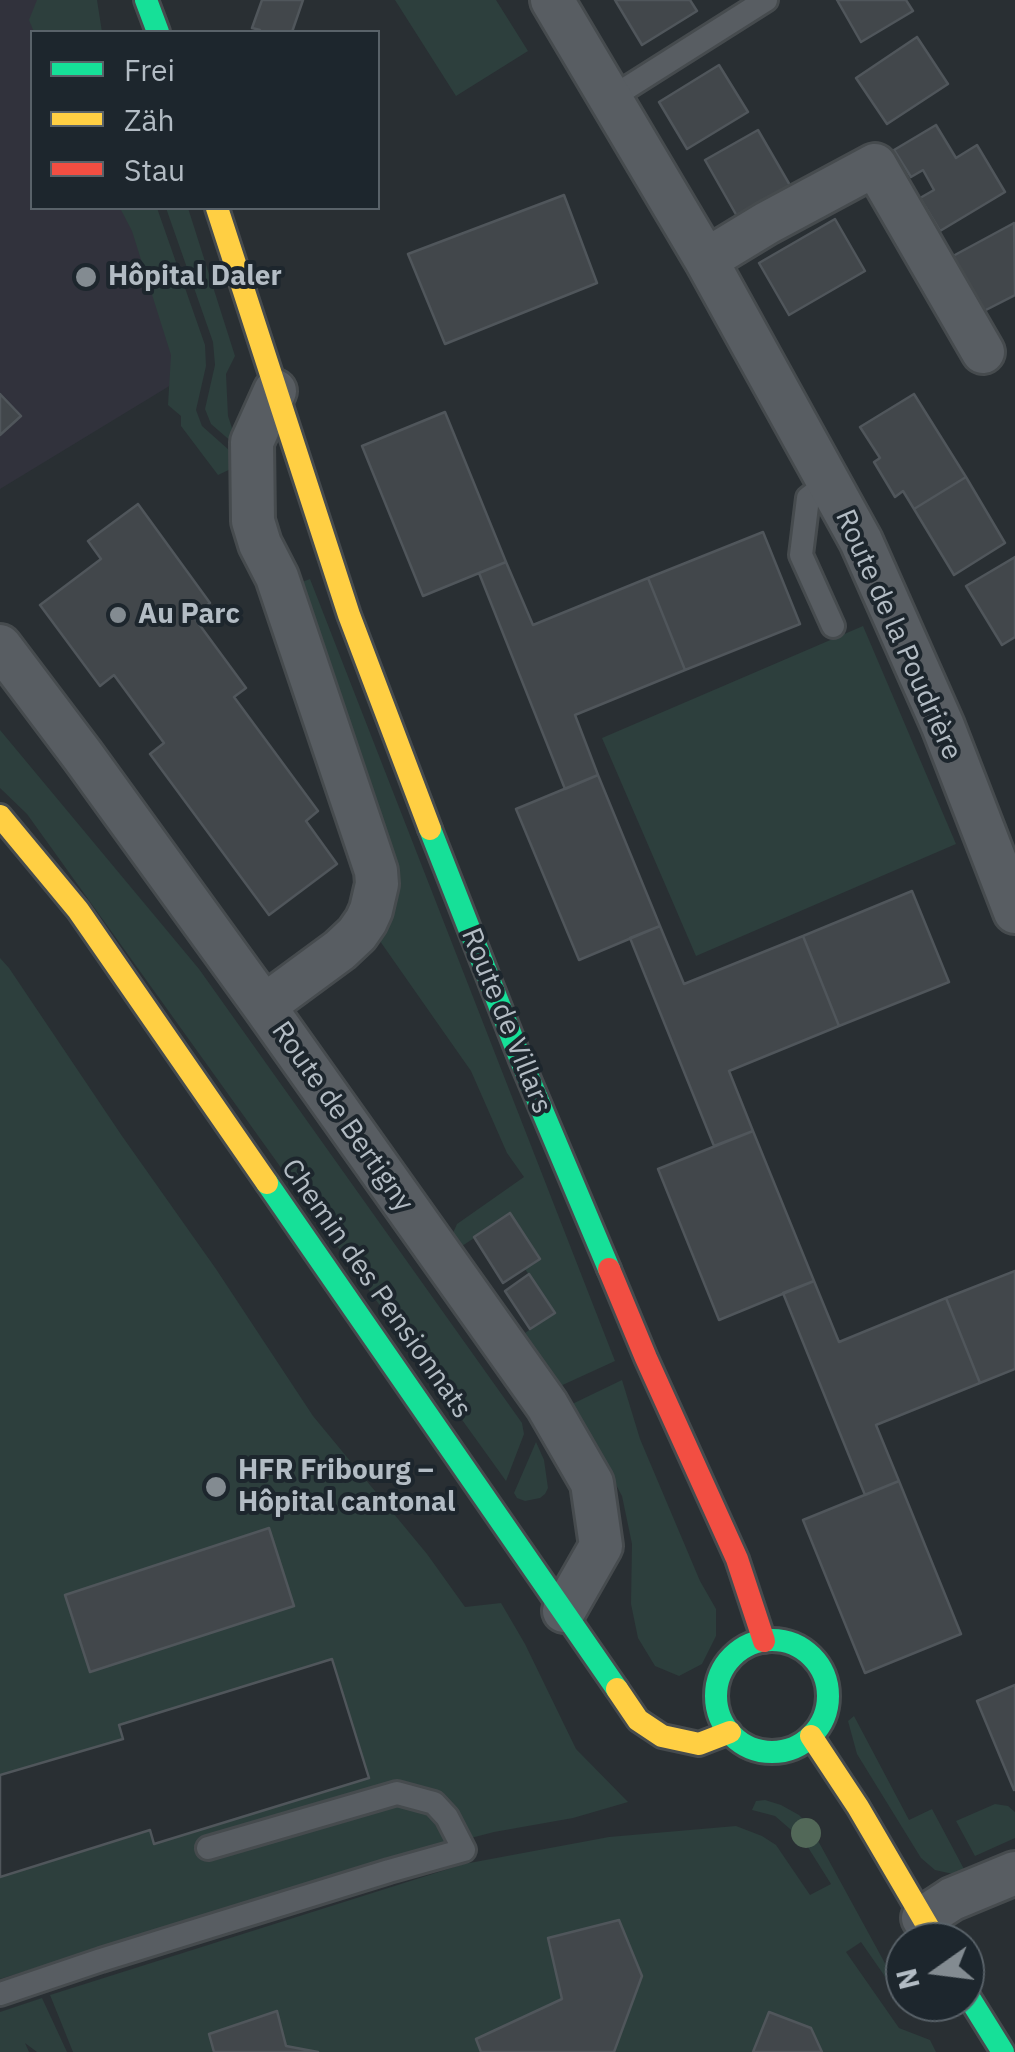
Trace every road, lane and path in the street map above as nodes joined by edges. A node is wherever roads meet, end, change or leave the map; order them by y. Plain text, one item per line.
1 (146, 0) edge
2 (552, 0) edge
3 (766, 0) edge
4 (157, 30) edge
5 (611, 98) junction
6 (218, 210) edge
7 (706, 260) junction
8 (983, 352) dead end
9 (275, 391) junction
10 (828, 483) junction
11 (834, 626) dead end
12 (0, 646) edge
13 (0, 816) edge
14 (1015, 912) edge
15 (264, 1006) junction
16 (564, 1611) junction
17 (764, 1641) junction
18 (730, 1732) junction
19 (811, 1736) junction
20 (208, 1848) dead end
21 (1015, 1873) edge
22 (925, 1922) edge
23 (936, 1922) edge
24 (0, 1994) edge
25 (985, 2022) edge
26 (1003, 2052) edge

1 - 4 main road
2 - 5 street, Route de la Poudrière
3 - 5 lane
5 - 7 street, Route de la Poudrière
6 - 9 main road, Route de Villars
7 - 8 street
7 - 10 street, Route de la Poudrière
9 - 15 street
9 - 17 main road, Route de Villars
10 - 11 lane
10 - 14 street, Route de la Poudrière
12 - 15 street, Route de Bertigny
13 - 16 main road, Chemin des Pensionnats
15 - 16 street, Route de Bertigny
16 - 18 main road, Chemin des Pensionnats
17 - 18 main road
17 - 19 main road
18 - 19 main road
19 - 22 main road
20 - 24 lane
21 - 23 street
25 - 26 main road

